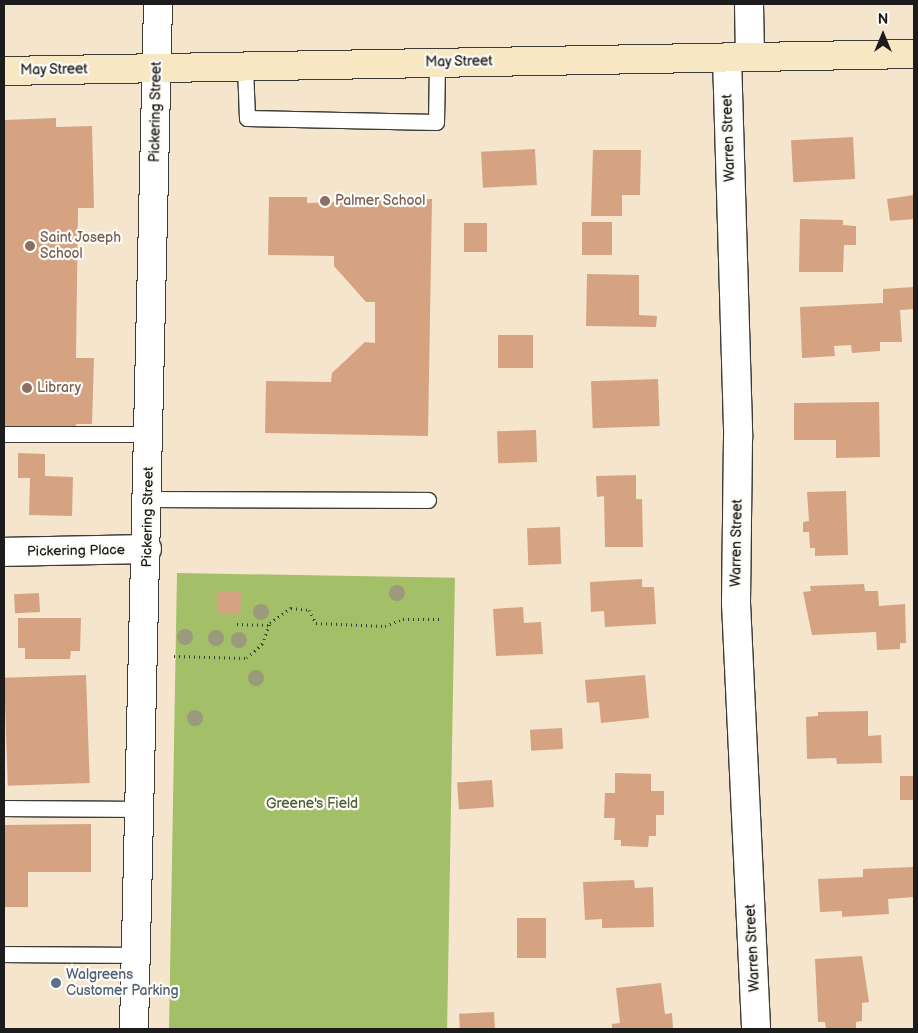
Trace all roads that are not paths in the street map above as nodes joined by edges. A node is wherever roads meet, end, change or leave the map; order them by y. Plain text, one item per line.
1 (158, 4) edge
2 (749, 4) edge
3 (914, 54) edge
4 (738, 57) junction
5 (437, 63) junction
6 (245, 66) junction
7 (157, 68) junction
8 (4, 71) edge
9 (4, 434) edge
10 (150, 434) junction
11 (149, 499) junction
12 (428, 500) dead end
13 (148, 549) junction
14 (4, 552) edge
15 (4, 808) edge
16 (138, 809) junction
17 (4, 954) edge
18 (136, 954) junction
19 (134, 1029) edge
20 (756, 1029) edge

1 - 7 street, Pickering Street
2 - 4 street, Warren Street
3 - 4 street, May Street
4 - 5 street, May Street
4 - 20 street, Warren Street
5 - 6 street, May Street
5 - 6 lane
6 - 7 street, May Street
7 - 8 street, May Street
7 - 10 street, Pickering Street
9 - 10 lane
10 - 11 street, Pickering Street
11 - 12 lane
11 - 13 street, Pickering Street
13 - 14 street, Pickering Place
13 - 16 street, Pickering Street
15 - 16 lane
16 - 18 street, Pickering Street
17 - 18 lane
18 - 19 street, Pickering Street

